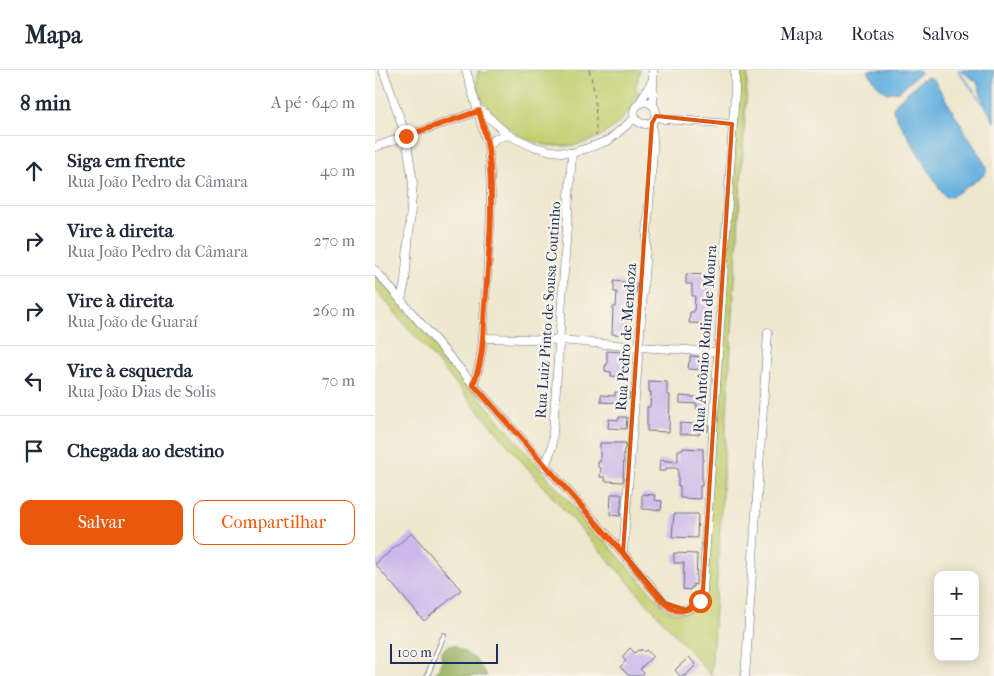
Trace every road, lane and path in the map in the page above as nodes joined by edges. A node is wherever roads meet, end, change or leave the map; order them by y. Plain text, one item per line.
1 (383, 70) edge
2 (466, 70) edge
3 (589, 70) edge
4 (653, 70) edge
5 (735, 70) edge
6 (653, 79) junction
7 (639, 104) junction
8 (653, 105) junction
9 (479, 111) junction
10 (635, 118) junction
11 (654, 119) junction
12 (732, 124) junction
13 (507, 135) junction
14 (406, 136) junction
15 (597, 145) junction
16 (488, 146) junction
17 (375, 147) edge
18 (572, 153) junction
19 (375, 270) edge
20 (401, 300) junction
21 (768, 332) dead end
22 (483, 338) junction
23 (560, 340) junction
24 (639, 347) junction
25 (718, 352) junction
26 (473, 384) junction
27 (545, 467) junction
28 (623, 553) junction
29 (444, 635) dead end
30 (427, 676) edge
31 (745, 676) edge

1 - 14 street
2 - 9 street
3 - 15 path
4 - 6 street
5 - 12 street, Rua Antônio Rolim de Moura
6 - 7 street
6 - 8 street
7 - 8 street
7 - 10 street
8 - 11 street
9 - 13 street
9 - 14 street
9 - 16 street
10 - 11 street
10 - 15 street
11 - 12 street
11 - 24 street, Rua Pedro de Mendoza
12 - 25 street, Rua Antônio Rolim de Moura
13 - 16 street
13 - 18 street
14 - 17 street
14 - 20 street
15 - 18 street
16 - 22 street
18 - 23 street, Rua Luiz Pinto de Sousa Coutinho
19 - 20 street
20 - 26 street
21 - 31 street
22 - 23 street
22 - 26 street
23 - 24 street
23 - 27 street, Rua Luiz Pinto de Sousa Coutinho
24 - 25 street
24 - 28 street, Rua Pedro de Mendoza
25 - 28 street, Rua Antônio Rolim de Moura
26 - 27 street
27 - 28 street
29 - 30 lane

